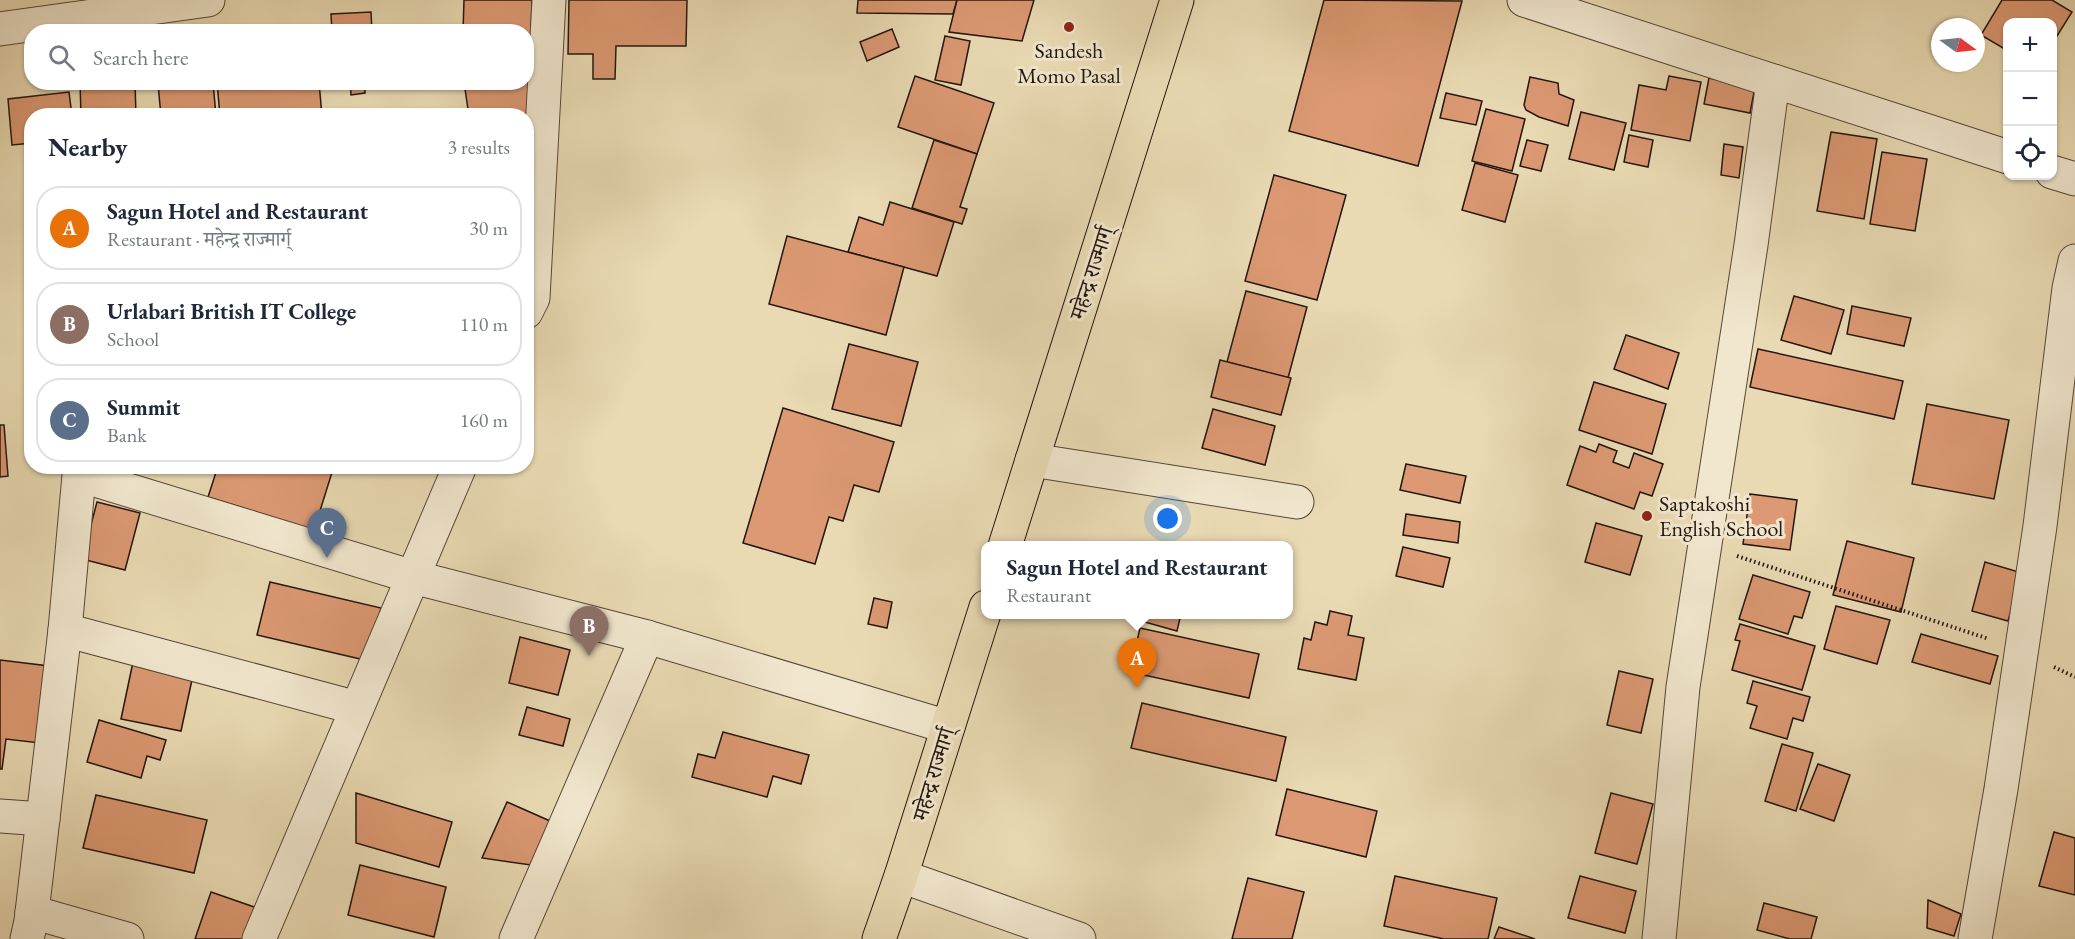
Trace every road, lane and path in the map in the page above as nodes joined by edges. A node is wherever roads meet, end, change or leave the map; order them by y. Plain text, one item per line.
1 (208, 0) edge
2 (549, 0) edge
3 (1177, 0) edge
4 (1524, 0) edge
5 (36, 24) edge
6 (24, 26) edge
7 (0, 29) edge
8 (1773, 81) junction
9 (2003, 156) edge
10 (2057, 174) edge
11 (2075, 179) edge
12 (2075, 261) edge
13 (534, 263) edge
14 (1032, 460) junction
15 (457, 474) edge
16 (1297, 502) dead end
17 (1007, 541) edge
18 (1705, 546) junction
19 (413, 576) junction
20 (982, 619) edge
21 (65, 630) junction
22 (647, 637) junction
23 (2021, 650) junction
24 (2075, 677) edge
25 (357, 708) junction
26 (948, 727) junction
27 (0, 816) edge
28 (43, 819) junction
29 (901, 876) junction
30 (30, 925) edge
31 (127, 939) edge
32 (259, 939) edge
33 (516, 939) edge
34 (879, 939) edge
35 (1079, 939) edge
36 (1659, 939) edge
37 (1975, 939) edge

1 - 5 street
2 - 13 street
3 - 14 highway, महेन्द्र राज्मार्ग्
4 - 8 street
6 - 7 street
8 - 9 street
8 - 18 street
10 - 11 street
12 - 23 street
14 - 16 street
14 - 17 highway, महेन्द्र राज्मार्ग्
15 - 19 street
18 - 23 path
18 - 36 street
19 - 21 street
19 - 22 street
19 - 25 street
20 - 26 highway, महेन्द्र राज्मार्ग्
21 - 25 street
21 - 28 street
22 - 26 street
22 - 33 street
23 - 24 path
23 - 37 street
25 - 32 street
26 - 29 highway, महेन्द्र राज्मार्ग्
27 - 28 street
28 - 30 street
29 - 34 highway, महेन्द्र राज्मार्ग्
29 - 35 street
30 - 31 street

